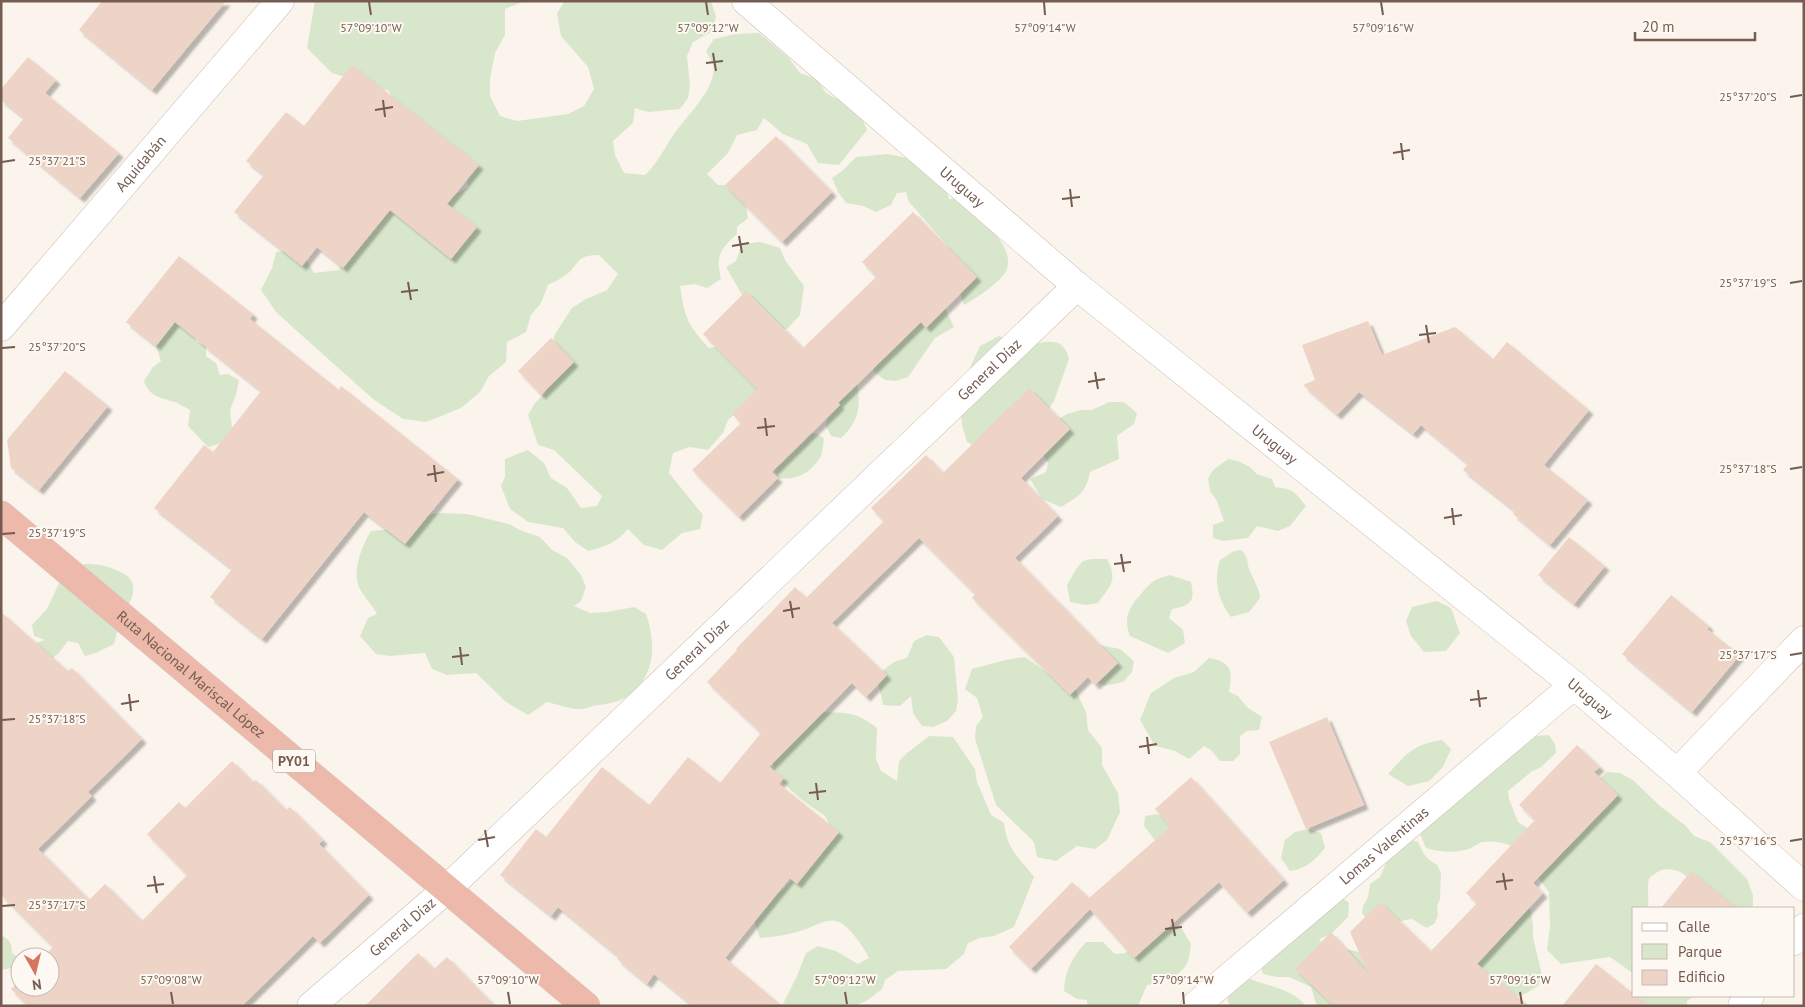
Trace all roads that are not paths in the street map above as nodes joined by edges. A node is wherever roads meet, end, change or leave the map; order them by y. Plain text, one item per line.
1 (280, 1) edge
2 (746, 1) edge
3 (1077, 286) junction
4 (1, 327) edge
5 (1, 515) edge
6 (1804, 640) edge
7 (1574, 685) junction
8 (1677, 773) junction
9 (1804, 887) edge
10 (447, 889) junction
11 (1804, 928) edge
12 (1795, 940) edge
13 (311, 1006) edge
14 (586, 1006) edge
15 (1195, 1006) edge

1 - 4 street, Aquidabán
2 - 3 street, Uruguay
3 - 7 street, Uruguay
3 - 10 street, General Díaz
5 - 10 highway, Ruta Nacional Mariscal López / PY01
6 - 8 street
7 - 8 street, Uruguay
7 - 15 street, Lomas Valentinas
8 - 9 street, Uruguay
10 - 13 street, General Díaz
10 - 14 highway, Ruta Nacional Mariscal López / PY01
11 - 12 street

